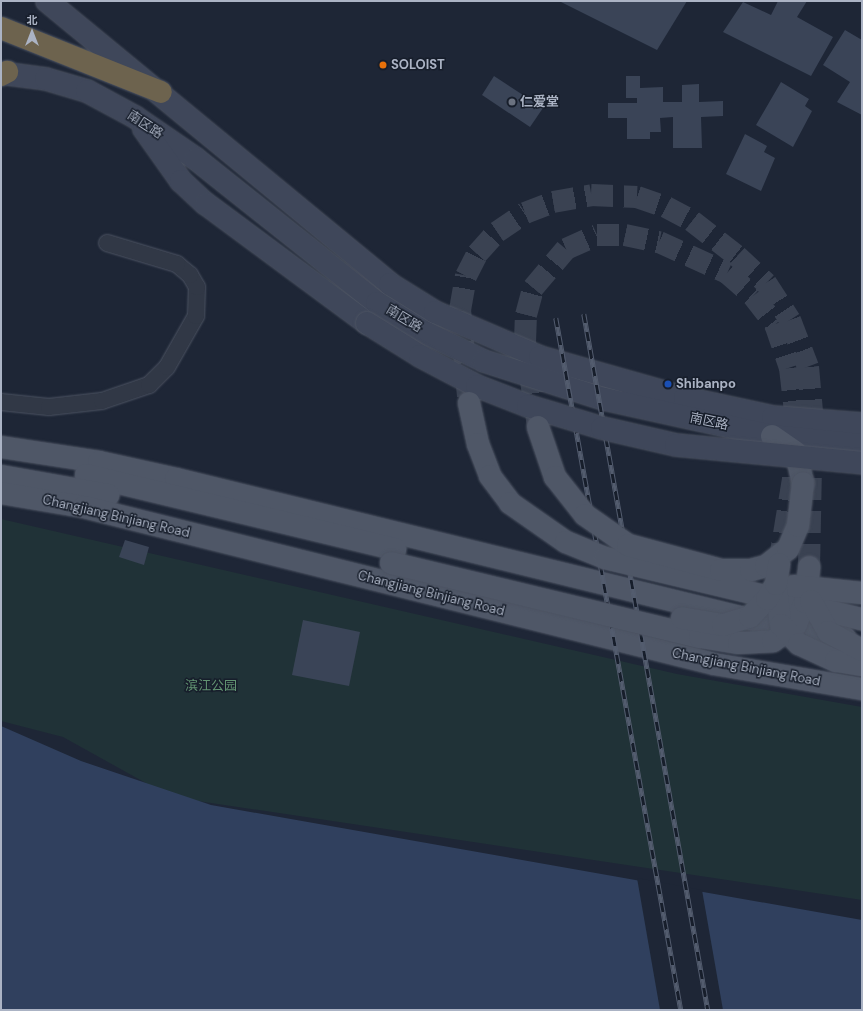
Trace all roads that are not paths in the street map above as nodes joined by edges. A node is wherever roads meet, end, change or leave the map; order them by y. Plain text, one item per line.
1 (47, 1) edge
2 (1, 28) edge
3 (3, 73) edge
4 (161, 92) junction
5 (135, 117) junction
6 (107, 243) dead end
7 (1, 402) edge
8 (469, 403) tunnel mouth
9 (862, 424) edge
10 (538, 427) tunnel mouth
11 (772, 436) junction
12 (862, 445) edge
13 (1, 447) edge
14 (1, 462) edge
15 (862, 463) edge
16 (1, 476) edge
17 (1, 493) edge
18 (392, 556) junction
19 (809, 567) tunnel mouth
20 (721, 570) junction
21 (808, 589) junction
22 (862, 593) edge
23 (862, 610) edge
24 (834, 614) junction
25 (862, 619) edge
26 (788, 633) junction
27 (862, 640) edge
28 (862, 650) edge
29 (862, 665) edge
30 (862, 689) edge

1 - 4 main road, 南区路
2 - 4 highway
3 - 5 main road, 南区路
4 - 9 main road, 南区路
5 - 11 main road, 南区路
5 - 15 main road, bridge
6 - 7 street
8 - 24 main road, bridge
10 - 20 main road, bridge
11 - 12 main road, 南区路
11 - 20 main road, bridge
13 - 27 main road
14 - 18 main road
16 - 18 main road
17 - 30 main road, Changjiang Binjiang Road
18 - 26 main road, bridge
18 - 26 main road, bridge
19 - 21 main road, bridge
20 - 22 main road, bridge
21 - 26 main road, bridge
21 - 28 main road, bridge
23 - 24 main road, bridge
24 - 25 main road, bridge
26 - 29 main road, bridge

